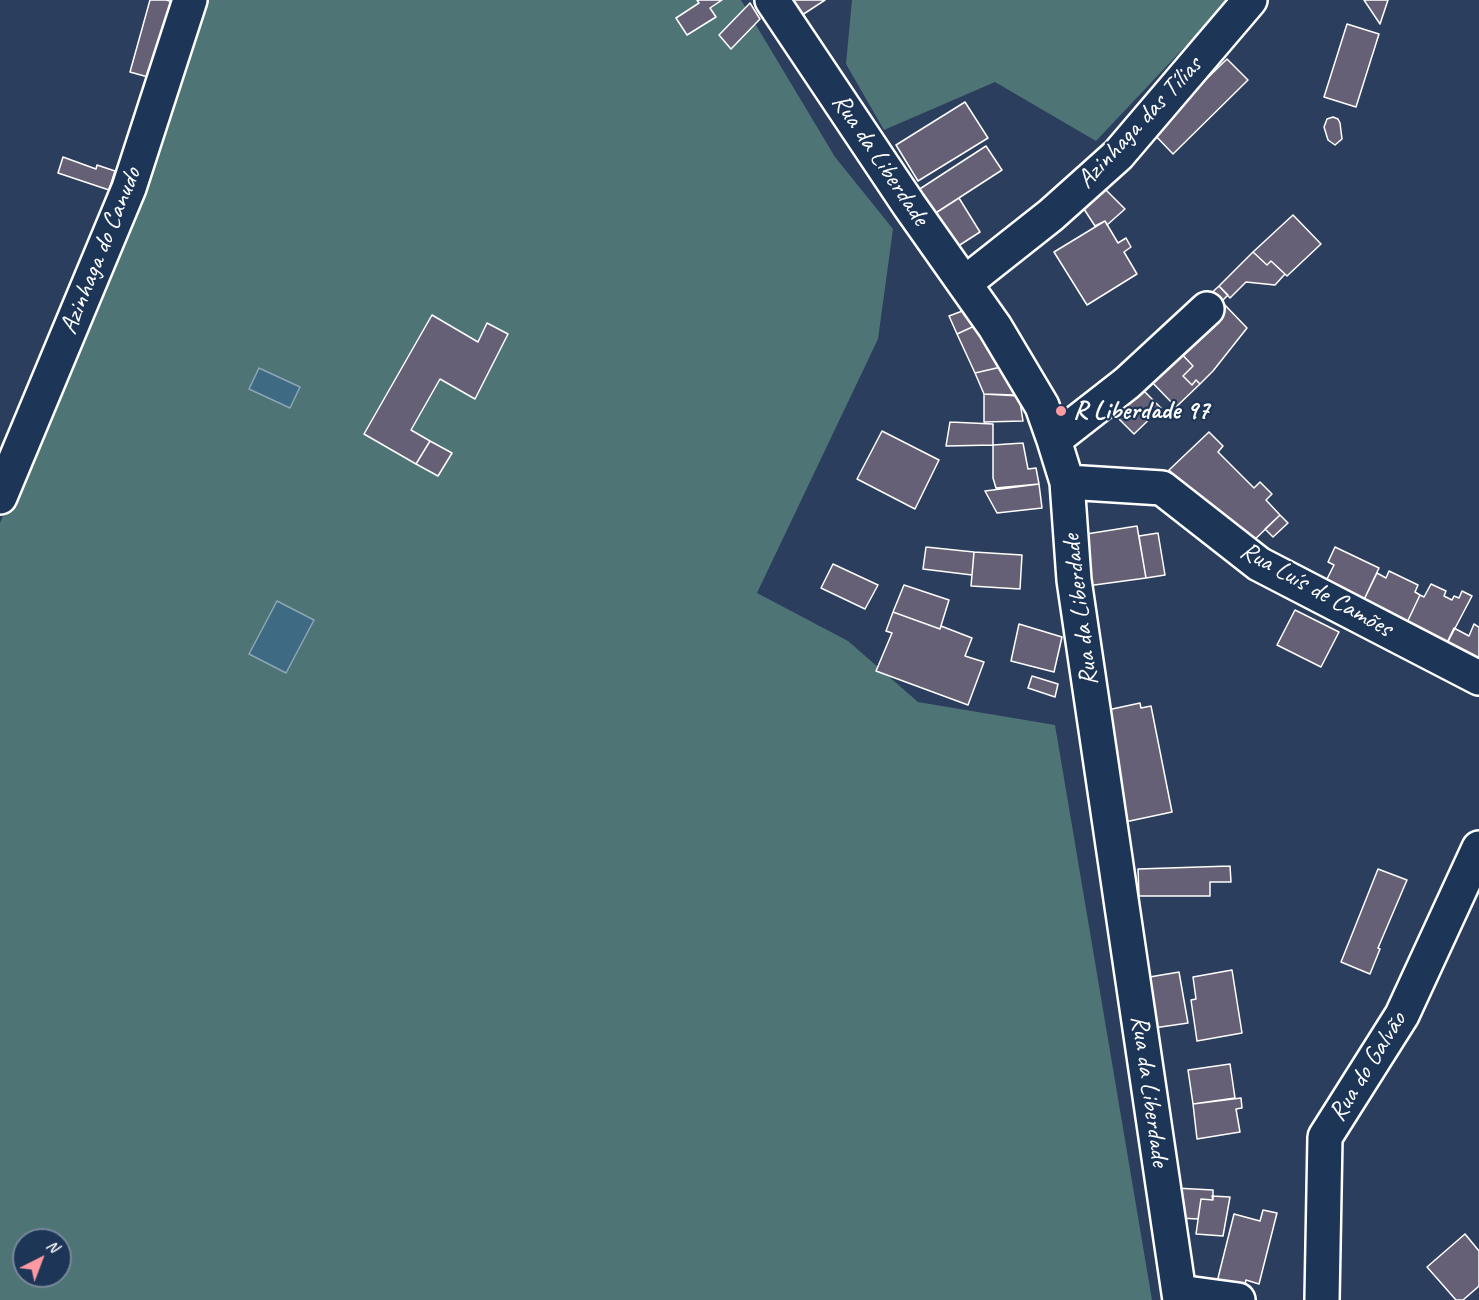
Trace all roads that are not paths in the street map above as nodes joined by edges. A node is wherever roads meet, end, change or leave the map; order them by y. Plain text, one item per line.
1 (190, 0) edge
2 (772, 0) edge
3 (1250, 0) edge
4 (965, 283) junction
5 (1207, 309) dead end
6 (1054, 440) junction
7 (1067, 482) junction
8 (0, 497) edge
9 (1479, 678) edge
10 (1479, 848) edge
11 (1180, 1296) edge
12 (1238, 1300) edge
13 (1322, 1300) edge

1 - 8 street, Azinhaga do Canudo
2 - 4 street, Rua da Liberdade
3 - 4 street, Azinhaga das Tílias
4 - 6 street, Rua da Liberdade
5 - 6 street
6 - 7 street, Rua da Liberdade
7 - 9 street, Rua Luís de Camões
7 - 11 street, Rua da Liberdade
10 - 13 street, Rua do Galvão
11 - 12 street

